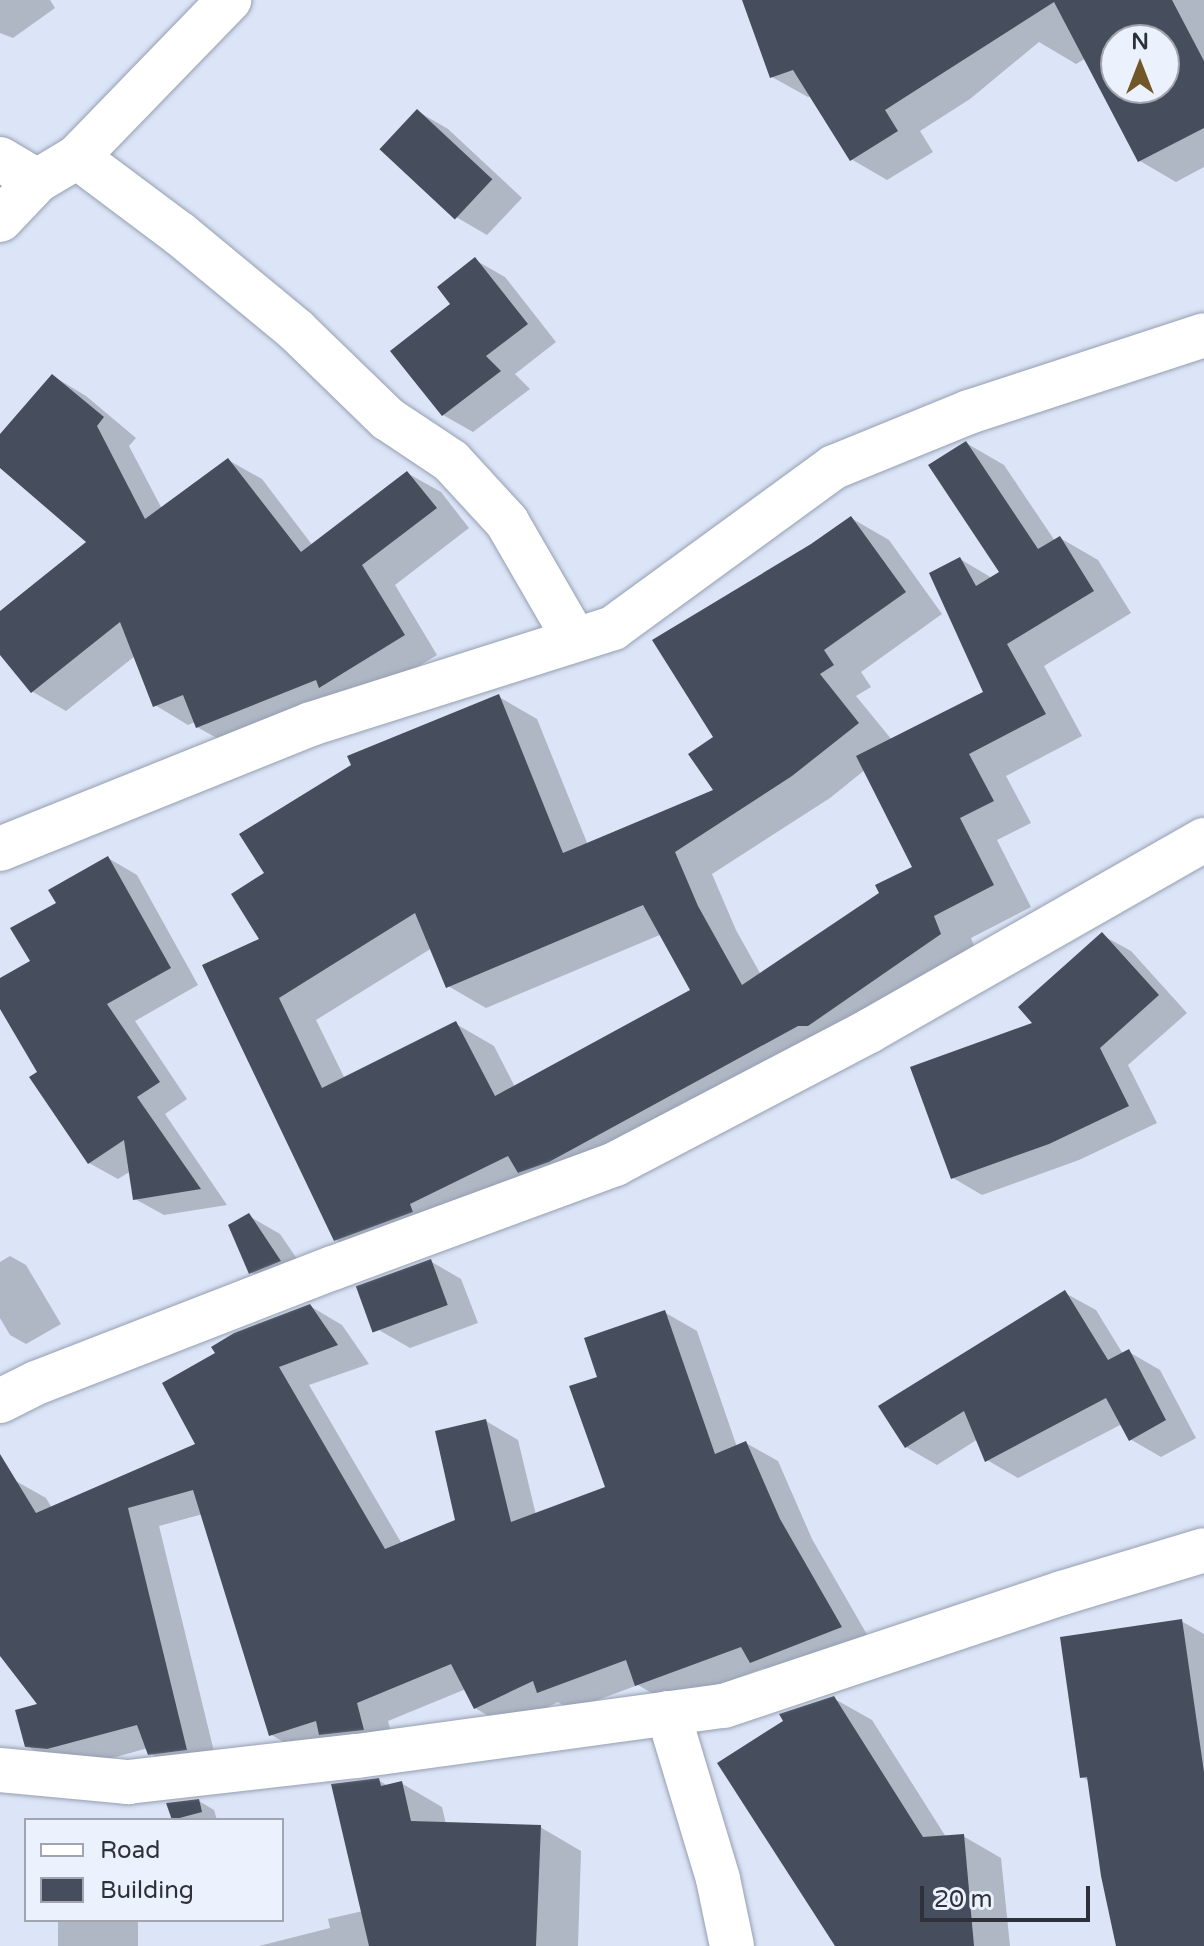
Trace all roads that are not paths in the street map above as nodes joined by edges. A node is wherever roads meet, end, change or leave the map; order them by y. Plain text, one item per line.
1 (229, 0) edge
2 (77, 157) junction
3 (0, 159) edge
4 (37, 181) junction
5 (0, 220) edge
6 (1204, 335) edge
7 (575, 640) junction
8 (1204, 840) edge
9 (0, 849) edge
10 (0, 1401) edge
11 (1204, 1550) edge
12 (668, 1713) junction
13 (0, 1770) edge
14 (732, 1946) edge

1 - 2 street
2 - 4 street
2 - 7 street
3 - 4 street
4 - 5 street
6 - 7 street
7 - 9 street
8 - 10 street
11 - 12 street
12 - 13 street
12 - 14 street

